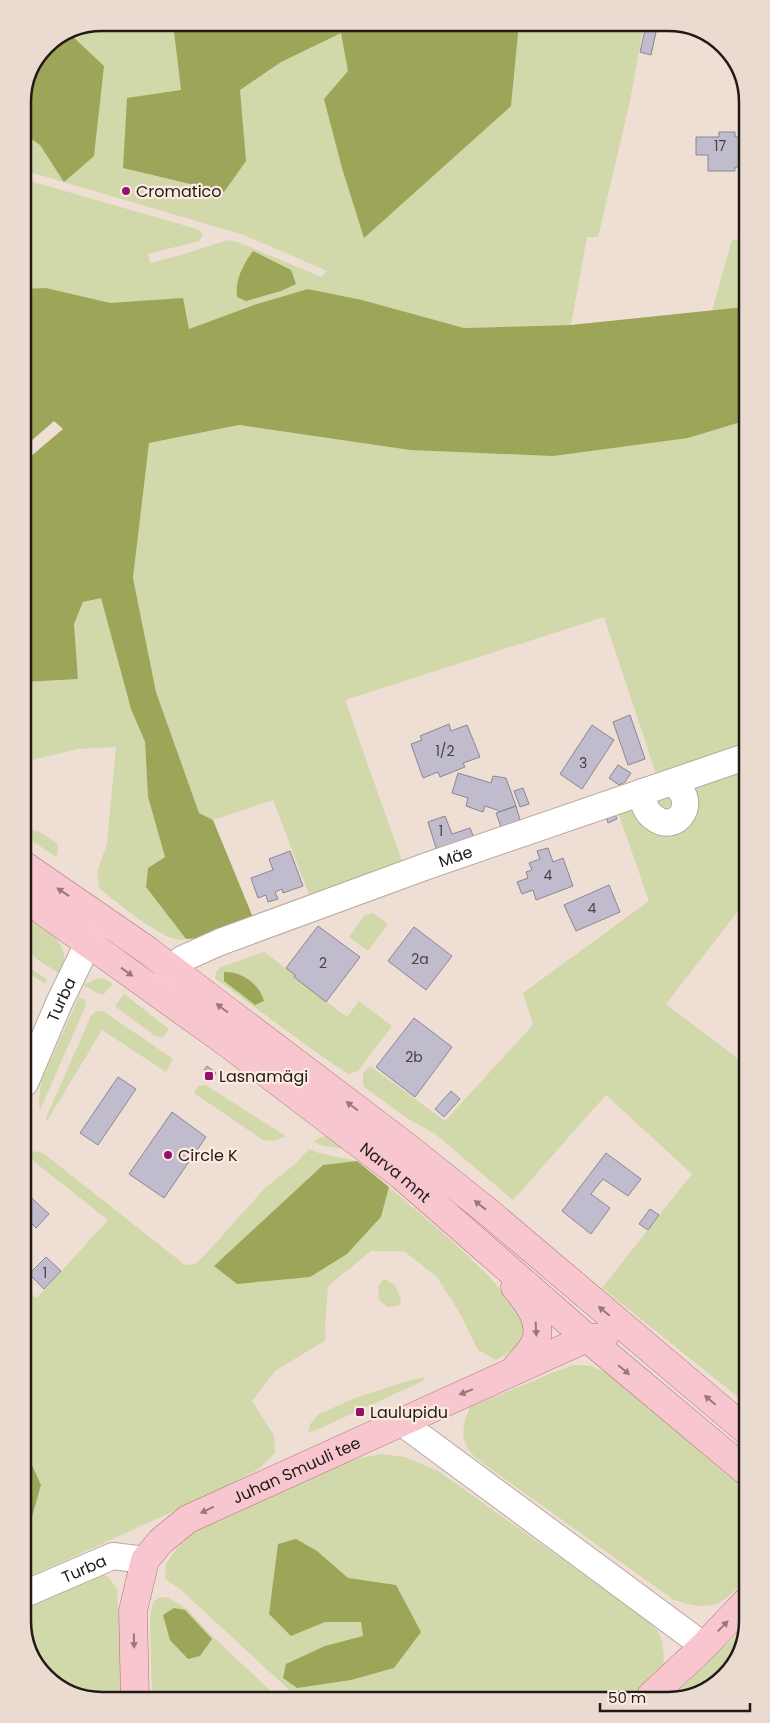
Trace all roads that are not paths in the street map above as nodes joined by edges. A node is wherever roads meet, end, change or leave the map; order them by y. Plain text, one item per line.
1 (739, 759) edge
2 (671, 783) junction
3 (642, 792) junction
4 (31, 870) edge
5 (31, 902) edge
6 (101, 918) junction
7 (87, 944) junction
8 (174, 971) junction
9 (157, 994) junction
10 (31, 1069) edge
11 (481, 1246) junction
12 (587, 1338) junction
13 (655, 1354) junction
14 (511, 1373) junction
15 (400, 1422) junction
16 (739, 1424) edge
17 (739, 1465) edge
18 (145, 1560) junction
19 (31, 1591) edge
20 (739, 1610) edge
21 (704, 1646) junction
22 (135, 1692) edge
23 (655, 1692) edge

1 - 2 street, Mäe
2 - 3 street, Mäe
2 - 3 street
3 - 8 street, Mäe
6 -> 4 main road, Narva mnt
5 - 7 main road, Narva mnt
6 - 7 street, Turba
6 - 8 main road, Narva mnt
7 -> 9 main road, Narva mnt
7 - 10 street, Turba
8 - 9 street, Mäe
13 -> 8 main road, Narva mnt
9 - 11 main road, Narva mnt
11 - 12 main road, Narva mnt
11 -> 14 main road
12 - 13 main road
12 - 14 main road, Juhan Smuuli tee
12 -> 17 main road, Narva mnt
16 -> 13 main road, Narva mnt
14 -> 15 main road, Juhan Smuuli tee
15 -> 18 main road, Juhan Smuuli tee
15 - 21 street
18 - 19 street, Turba
18 -> 22 main road, Juhan Smuuli tee
21 -> 20 main road
21 - 23 main road

